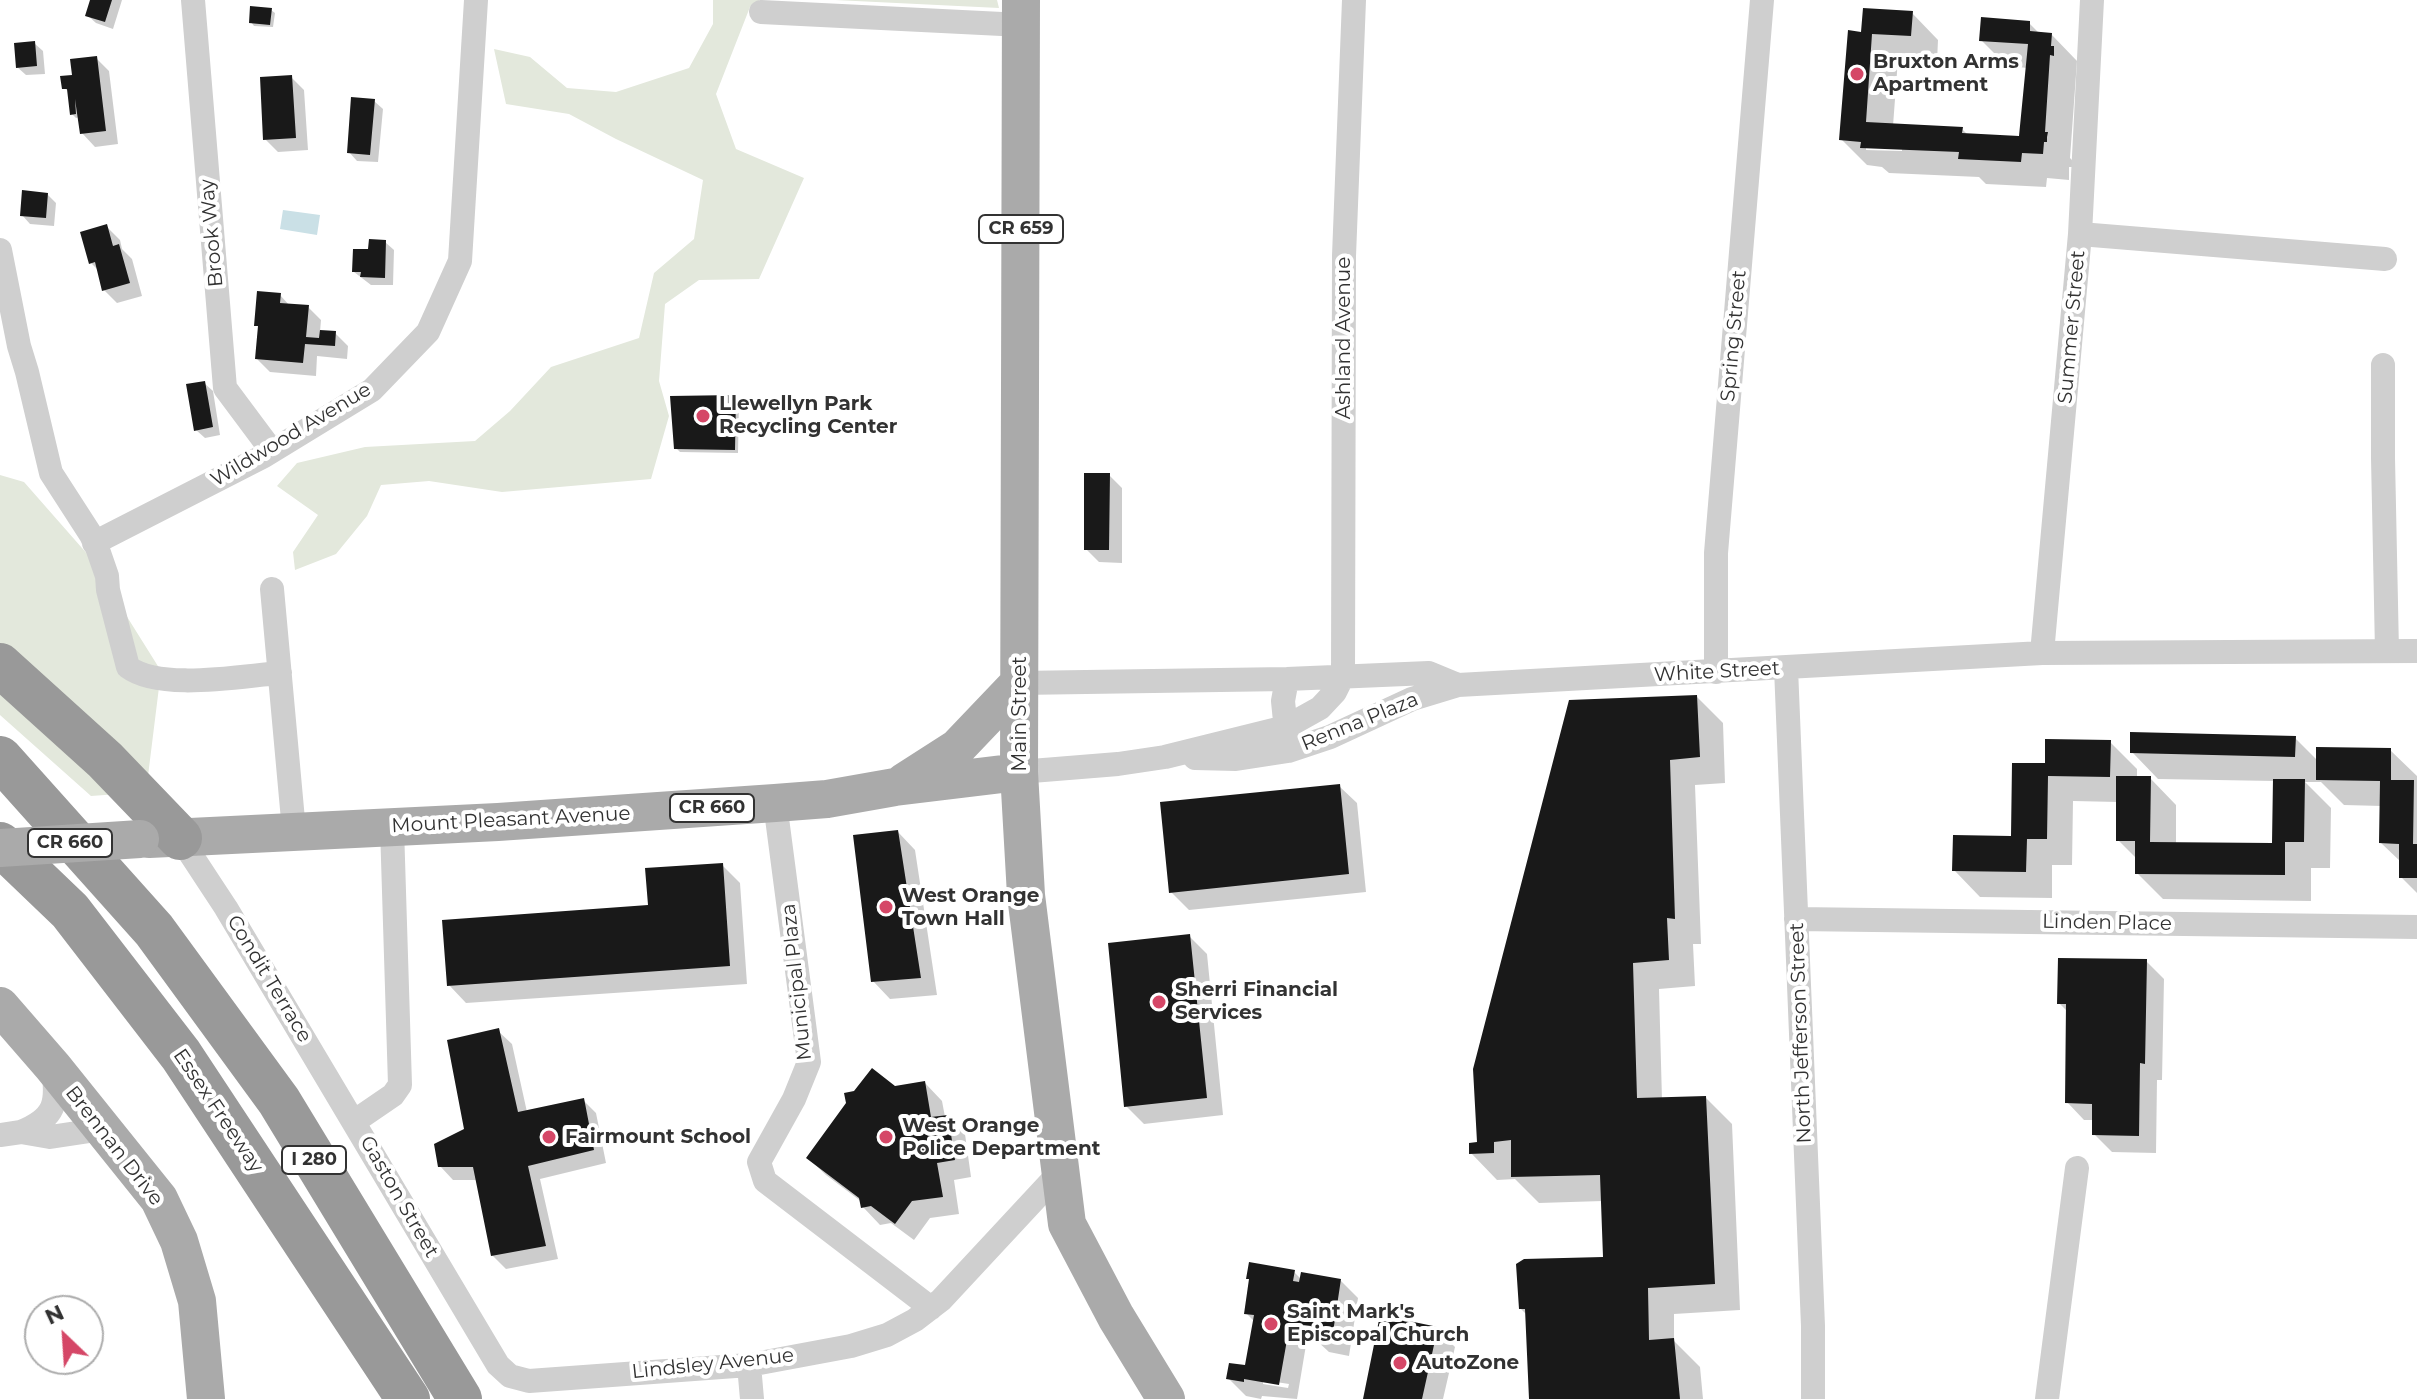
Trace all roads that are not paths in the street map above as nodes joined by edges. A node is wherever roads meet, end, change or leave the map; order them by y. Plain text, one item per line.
1 (193, 0) edge
2 (476, 0) edge
3 (1354, 0) edge
4 (1762, 0) edge
5 (2092, 0) edge
6 (761, 12) dead end
7 (1021, 12) edge
8 (2080, 234) junction
9 (0, 250) edge
10 (2385, 259) dead end
11 (2383, 365) dead end
12 (272, 451) junction
13 (94, 543) junction
14 (272, 589) dead end
15 (2387, 651) junction
16 (2417, 651) edge
17 (2042, 653) junction
18 (0, 665) edge
19 (1786, 668) junction
20 (1716, 672) junction
21 (280, 673) junction
22 (1343, 676) junction
23 (1287, 679) junction
24 (1019, 683) junction
25 (1458, 685) junction
26 (1287, 739) junction
27 (0, 758) edge
28 (1019, 772) junction
29 (895, 787) junction
30 (775, 803) junction
31 (392, 827) junction
32 (294, 831) junction
33 (160, 838) junction
34 (0, 846) edge
35 (1796, 919) junction
36 (2417, 927) edge
37 (0, 1006) edge
38 (53, 1067) junction
39 (355, 1121) junction
40 (103, 1129) junction
41 (11, 1134) edge
42 (2077, 1168) dead end
43 (1061, 1171) junction
44 (931, 1308) junction
45 (749, 1365) junction
46 (510, 1376) joint
47 (206, 1399) edge
48 (408, 1399) edge
49 (460, 1399) edge
50 (752, 1399) edge
51 (1166, 1399) edge
52 (1813, 1399) edge
53 (2047, 1399) edge

1 - 12 street, Brook Way
2 - 12 street, Wildwood Avenue
3 - 22 street, Ashland Avenue
4 - 20 street, Spring Street
5 - 8 street, Summer Street
6 - 7 street
7 - 24 main road, Main Street / CR 659
8 - 10 street
8 - 17 street, Summer Street
9 - 13 street
11 - 15 street
12 - 13 street, Wildwood Avenue
13 - 21 street
14 - 21 street
15 - 16 street, White Street
15 - 17 street, White Street
17 - 19 street, White Street
18 - 33 highway
19 - 20 street, White Street
19 - 35 street, North Jefferson Street
20 - 25 street, White Street
21 - 32 street
22 - 23 street, White Street
22 - 25 street, White Street
22 - 26 street, Renna Plaza
23 - 24 street, White Street
23 - 26 street
24 - 28 main road, Main Street / CR 659
24 - 29 main road
25 - 26 street, Renna Plaza
26 - 28 street, Renna Plaza
27 - 49 highway, I 280
28 - 29 main road, Mount Pleasant Avenue / CR 660
28 - 43 main road, Main Street / CR 659
29 - 30 main road, Mount Pleasant Avenue / CR 660
30 - 31 main road, Mount Pleasant Avenue / CR 660
30 - 44 street, Municipal Plaza
31 - 32 main road, Mount Pleasant Avenue / CR 660
31 - 39 street, Gaston Street
32 - 33 main road, Mount Pleasant Avenue / CR 660
33 - 34 main road, Mount Pleasant Avenue / CR 660, bridge
33 - 39 street, Condit Terrace
34 - 48 highway, Essex Freeway / I 280
35 - 36 street, Linden Place
35 - 52 street, North Jefferson Street
37 - 38 main road, Brennan Drive
38 - 40 main road, Brennan Drive
38 - 41 street
39 - 46 street, Gaston Street
40 - 41 street
40 - 47 main road, Brennan Drive
42 - 53 street
43 - 44 street, Lindsley Avenue
43 - 51 main road, Main Street / CR 659
44 - 45 street, Lindsley Avenue
45 - 46 street, Lindsley Avenue
45 - 50 street

